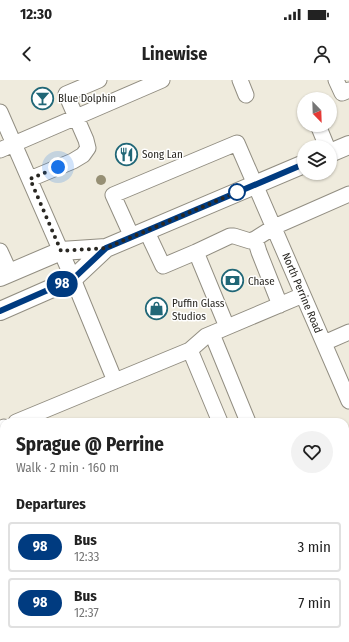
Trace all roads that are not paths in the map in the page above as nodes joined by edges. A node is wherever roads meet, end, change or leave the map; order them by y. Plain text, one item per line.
1 (99, 80) edge
2 (162, 80) edge
3 (240, 80) edge
4 (336, 80) edge
5 (349, 90) edge
6 (246, 95) dead end
7 (0, 112) edge
8 (76, 117) junction
9 (14, 144) junction
10 (349, 145) edge
11 (0, 150) edge
12 (337, 150) edge
13 (297, 167) edge
14 (30, 179) junction
15 (256, 185) junction
16 (349, 194) edge
17 (274, 227) junction
18 (139, 234) junction
19 (255, 239) junction
20 (106, 248) junction
21 (0, 251) edge
22 (61, 251) junction
23 (196, 252) junction
24 (5, 275) edge
25 (73, 279) junction
26 (303, 295) junction
27 (280, 305) junction
28 (0, 311) edge
29 (227, 327) junction
30 (349, 332) edge
31 (212, 334) junction
32 (324, 343) junction
33 (190, 350) junction
34 (115, 381) junction
35 (349, 401) edge
36 (26, 418) edge
37 (218, 418) edge
38 (246, 418) edge

1 - 8 street
2 - 8 street
3 - 6 street
4 - 5 street
7 - 9 street
8 - 9 street
8 - 14 street
9 - 11 street
9 - 14 street
10 - 12 main road
13 - 15 main road
14 - 22 street
15 - 17 street, North Perrine Road
15 - 18 main road
15 - 18 street, North Perrine Road
16 - 17 street
17 - 19 street
17 - 26 street, North Perrine Road
18 - 20 main road
18 - 23 street
19 - 23 street
19 - 27 street
20 - 22 main road
20 - 25 main road
21 - 24 street
22 - 24 main road
22 - 25 street
23 - 29 street
25 - 28 main road
25 - 34 street
26 - 27 street
26 - 32 street, North Perrine Road
27 - 29 street
29 - 31 street
30 - 32 street
31 - 33 street
31 - 38 street
32 - 35 street, North Perrine Road
33 - 34 street
33 - 37 street
34 - 36 street

